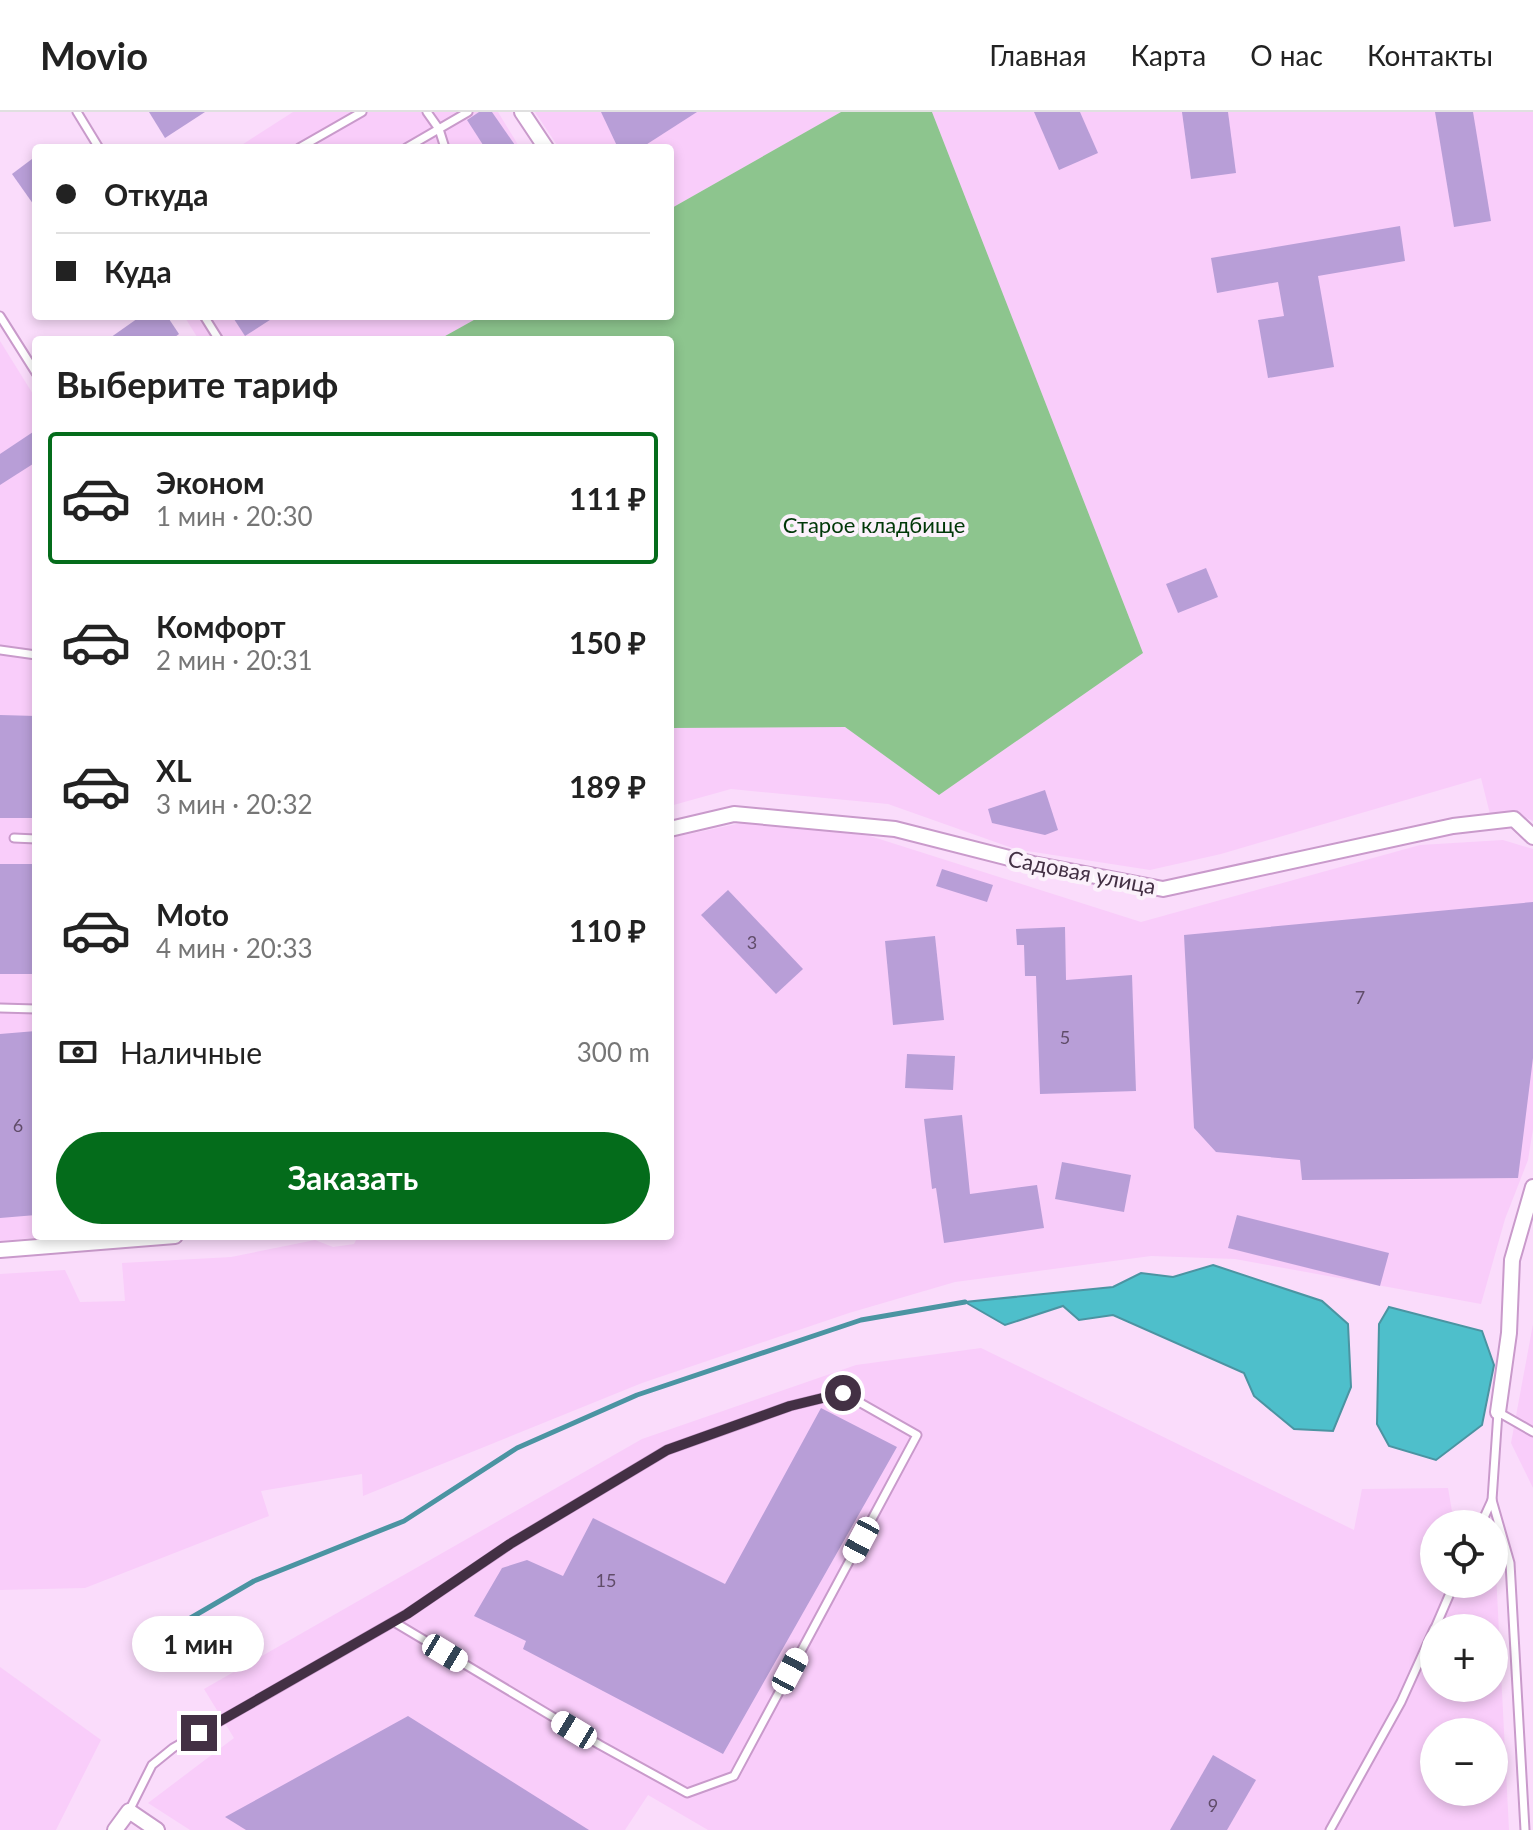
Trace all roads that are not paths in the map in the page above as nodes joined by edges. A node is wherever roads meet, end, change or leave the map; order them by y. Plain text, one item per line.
1 (77, 112) edge
2 (362, 112) edge
3 (427, 112) edge
4 (468, 112) edge
5 (522, 112) edge
6 (439, 129) junction
7 (97, 144) edge
8 (306, 144) edge
9 (413, 144) edge
10 (444, 144) edge
11 (543, 144) edge
12 (0, 316) edge
13 (32, 367) edge
14 (0, 650) edge
15 (32, 654) edge
16 (674, 828) edge
17 (1533, 837) edge
18 (14, 838) dead end
19 (32, 839) edge
20 (0, 1008) edge
21 (32, 1009) edge
22 (1533, 1187) edge
23 (125, 1240) edge
24 (0, 1250) edge
25 (1498, 1412) junction
26 (1533, 1432) edge
27 (1492, 1500) junction
28 (1487, 1510) edge
29 (394, 1622) junction
30 (1420, 1660) edge
31 (129, 1811) junction
32 (115, 1830) edge
33 (157, 1830) edge
34 (1330, 1830) edge
35 (1525, 1830) edge

1 - 7 lane
2 - 8 lane
3 - 6 lane
4 - 6 lane
5 - 11 street
6 - 9 lane
6 - 10 lane
12 - 13 lane
14 - 15 lane
16 - 17 street, Садовая улица
18 - 19 lane
20 - 21 lane
22 - 25 street
23 - 24 street
25 - 26 lane
25 - 27 lane
27 - 28 lane
27 - 35 lane
29 - 29 lane
29 - 31 lane
30 - 34 lane
31 - 32 street
31 - 33 street

